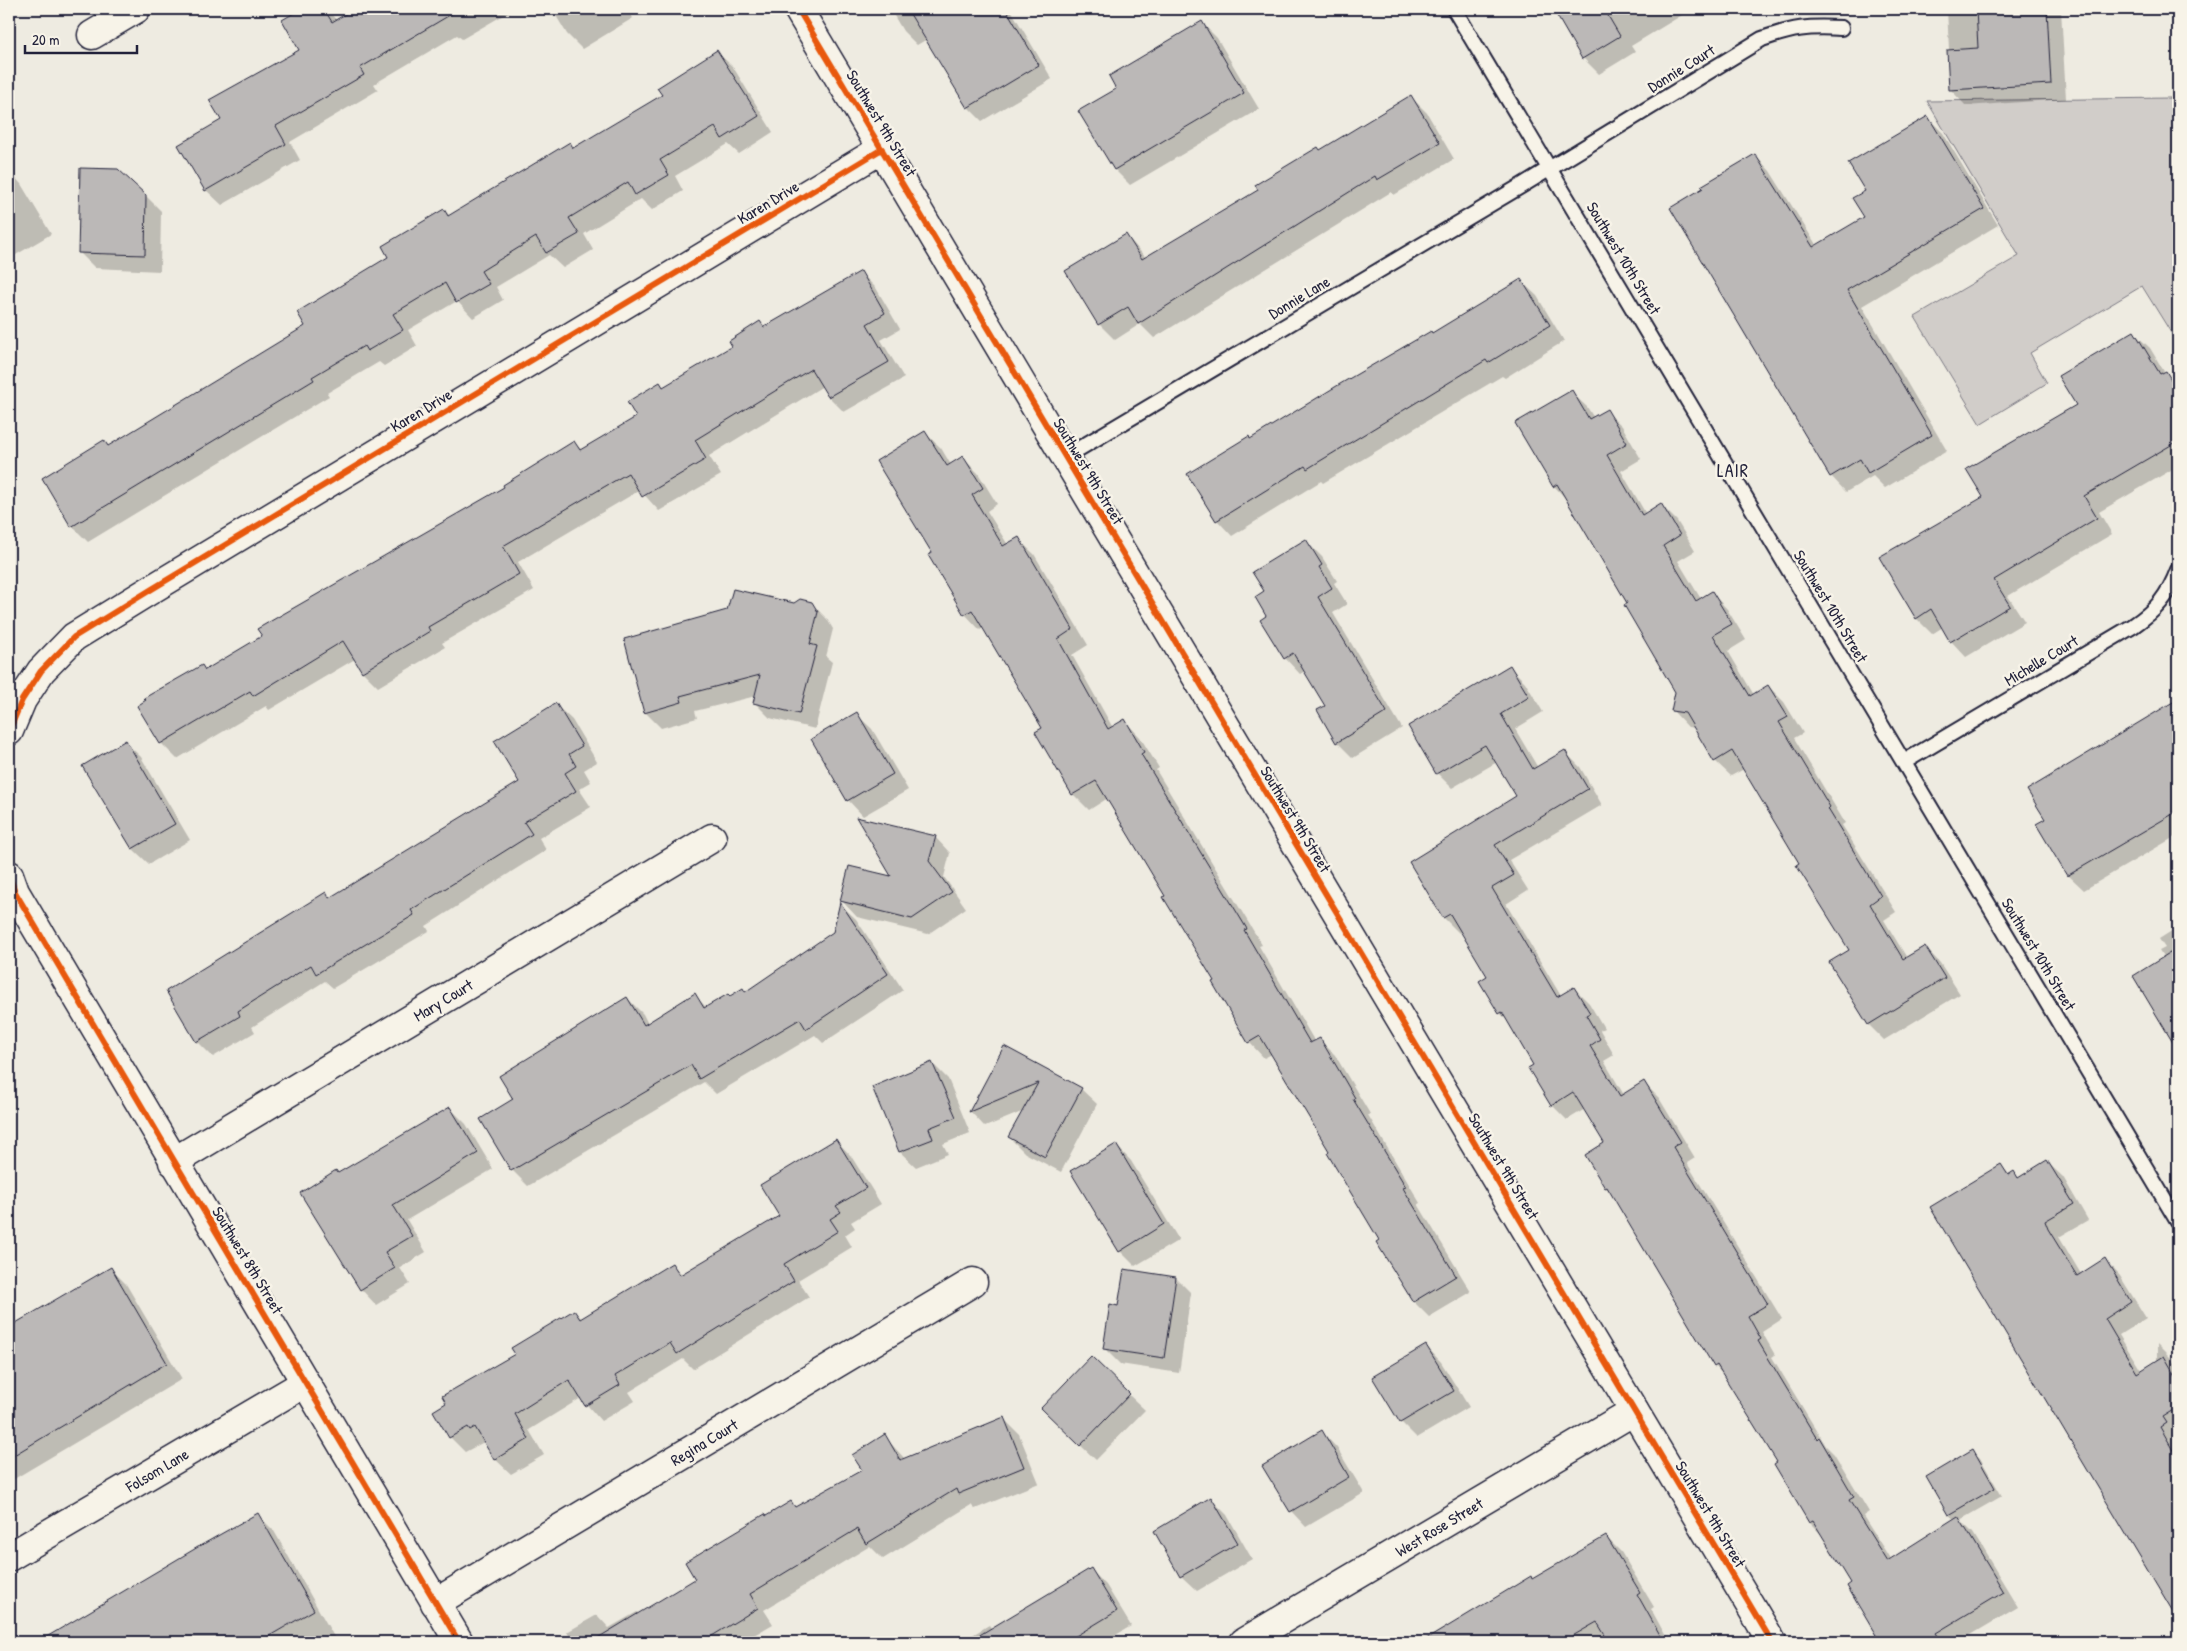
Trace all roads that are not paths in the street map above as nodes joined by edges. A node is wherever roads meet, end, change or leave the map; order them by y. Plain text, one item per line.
1 (136, 9) edge
2 (798, 9) edge
3 (1454, 9) edge
4 (1840, 28) dead end
5 (92, 35) dead end
6 (882, 149) junction
7 (1550, 168) junction
8 (1065, 457) junction
9 (2178, 570) edge
10 (9, 731) edge
11 (1904, 762) junction
12 (712, 838) dead end
13 (12, 884) edge
14 (174, 1162) junction
15 (2178, 1222) edge
16 (973, 1282) dead end
17 (305, 1383) junction
18 (1634, 1411) junction
19 (9, 1558) edge
20 (435, 1603) junction
21 (458, 1642) edge
22 (1244, 1642) edge
23 (1772, 1642) edge

1 - 5 street
2 - 6 street, Southwest 9th Street
3 - 7 lane, Southwest 10th Street
4 - 7 lane, Donnie Court
6 - 8 street, Southwest 9th Street
6 - 10 street, Karen Drive
7 - 8 lane, Donnie Lane
7 - 11 lane, Southwest 10th Street
8 - 18 street, Southwest 9th Street
9 - 11 lane, Michelle Court
11 - 15 lane, Southwest 10th Street
12 - 14 street, Mary Court
13 - 14 street, Southwest 8th Street
14 - 17 street, Southwest 8th Street
16 - 20 street, Regina Court
17 - 19 street, Folsom Lane
17 - 20 street, Southwest 8th Street
18 - 22 street, West Rose Street
18 - 23 street, Southwest 9th Street
20 - 21 street, Southwest 8th Street

